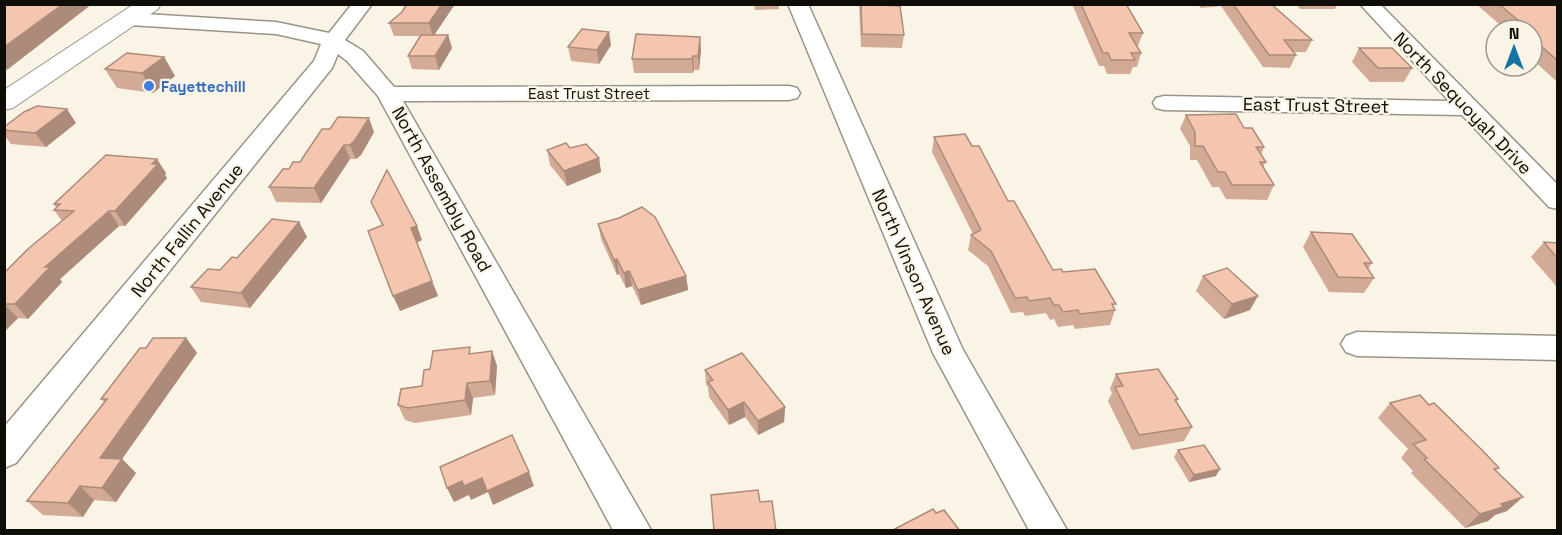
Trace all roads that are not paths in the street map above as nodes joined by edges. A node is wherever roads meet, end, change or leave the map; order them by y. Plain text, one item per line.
1 (363, 4) edge
2 (798, 4) edge
3 (1369, 4) edge
4 (139, 12) edge
5 (333, 41) junction
6 (789, 93) dead end
7 (10, 94) edge
8 (388, 94) junction
9 (1164, 103) dead end
10 (1468, 108) junction
11 (1557, 201) edge
12 (1357, 344) dead end
13 (1557, 348) edge
14 (4, 453) edge
15 (633, 531) edge
16 (1048, 531) edge

1 - 5 street, North Fallin Avenue
2 - 16 street, North Vinson Avenue
3 - 10 street, North Sequoyah Drive
4 - 5 street, North Assembly Road
4 - 7 main road
5 - 8 street, North Assembly Road
5 - 14 street, North Fallin Avenue
6 - 8 street, East Trust Street
8 - 15 street, North Assembly Road
9 - 10 street, East Trust Street
10 - 11 street, North Sequoyah Drive
12 - 13 street

